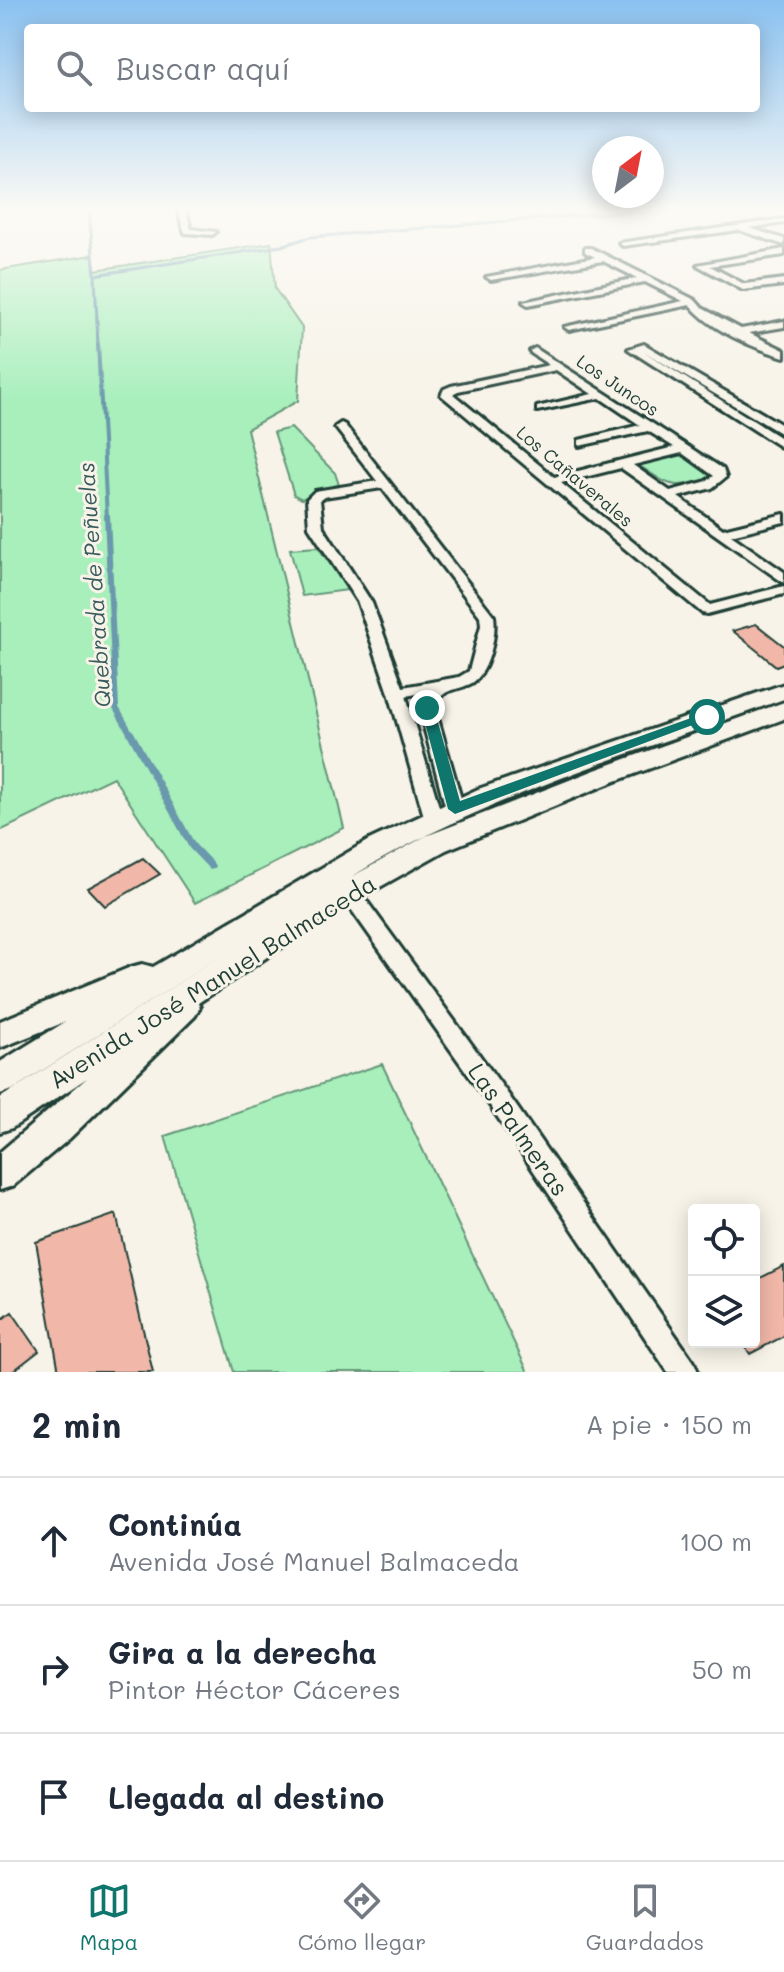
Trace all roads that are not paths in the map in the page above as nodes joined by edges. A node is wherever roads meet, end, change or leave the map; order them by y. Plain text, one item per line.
1 (503, 275) edge
2 (638, 275) edge
3 (720, 275) edge
4 (491, 277) dead end
5 (646, 279) junction
6 (784, 282) edge
7 (528, 302) dead end
8 (696, 306) junction
9 (784, 324) edge
10 (569, 327) dead end
11 (744, 331) junction
12 (766, 346) junction
13 (535, 351) dead end
14 (784, 354) edge
15 (558, 366) junction
16 (722, 393) junction
17 (600, 395) junction
18 (706, 395) junction
19 (541, 409) dead end
20 (341, 427) dead end
21 (648, 427) junction
22 (783, 440) edge
23 (583, 443) dead end
24 (682, 449) junction
25 (624, 464) junction
26 (554, 481) junction
27 (384, 484) junction
28 (668, 496) junction
29 (784, 518) edge
30 (721, 533) junction
31 (784, 579) edge
32 (784, 590) edge
33 (447, 684) junction
34 (784, 691) edge
35 (397, 693) junction
36 (784, 710) edge
37 (445, 814) junction
38 (348, 890) junction
39 (209, 962) junction
40 (0, 1035) edge
41 (0, 1080) edge
42 (0, 1117) edge
43 (0, 1174) edge
44 (684, 1372) edge

1 - 4 street
2 - 5 street
3 - 6 street
5 - 7 street
5 - 8 street
8 - 10 street
8 - 11 street
8 - 12 street
9 - 11 street
11 - 12 street
12 - 14 street
13 - 15 street, Los Juncos
15 - 17 street, Los Juncos
15 - 26 street, Los Cañaverales
16 - 18 street
16 - 18 street
16 - 22 street
17 - 19 street
17 - 21 street, Los Juncos
18 - 22 street
20 - 27 street
21 - 23 street
21 - 24 street, Los Juncos
24 - 25 street
24 - 28 street, Los Juncos
25 - 26 street
25 - 28 street
26 - 32 street, Los Cañaverales
27 - 33 street
27 - 35 street
28 - 30 street
29 - 30 street
30 - 31 street
33 - 35 street
33 - 37 street
34 - 37 main road, Avenida José Manuel Balmaceda
35 - 37 street
36 - 38 main road, Avenida José Manuel Balmaceda
37 - 39 main road, Avenida José Manuel Balmaceda
38 - 39 main road, Avenida José Manuel Balmaceda
38 - 44 street, Las Palmeras
39 - 40 main road
39 - 41 main road, Avenida José Manuel Balmaceda
39 - 42 main road, Avenida José Manuel Balmaceda
39 - 43 main road

